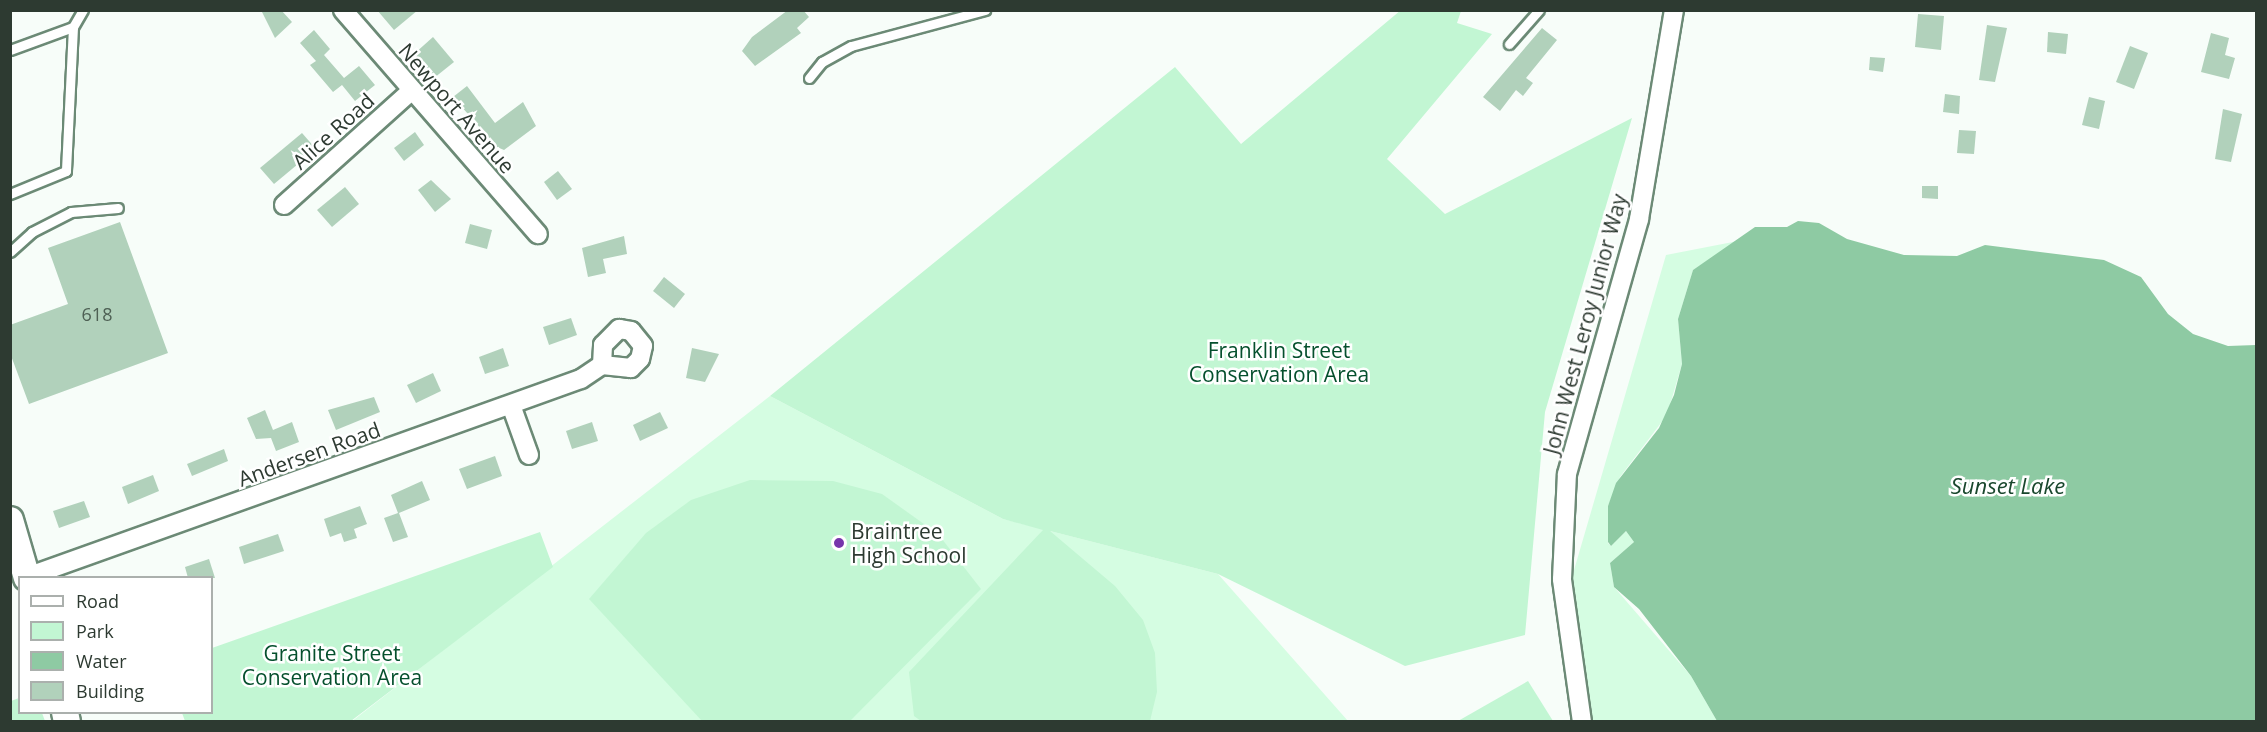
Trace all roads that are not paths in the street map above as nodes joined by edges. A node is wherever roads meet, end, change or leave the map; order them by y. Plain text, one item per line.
1 (83, 10) edge
2 (343, 10) edge
3 (985, 10) edge
4 (1539, 10) edge
5 (1674, 10) edge
6 (73, 27) junction
7 (1509, 45) dead end
8 (10, 50) edge
9 (809, 78) dead end
10 (412, 90) junction
11 (10, 194) edge
12 (284, 205) dead end
13 (118, 208) dead end
14 (538, 234) dead end
15 (10, 252) edge
16 (602, 365) dead end
17 (511, 405) junction
18 (529, 455) dead end
19 (11, 527) edge
20 (27, 576) edge
21 (30, 576) edge
22 (1582, 722) edge

1 - 6 lane
2 - 10 street, Newport Avenue
3 - 9 lane
4 - 7 lane
5 - 22 street, John West Leroy Junior Way
6 - 8 lane
6 - 11 lane
10 - 12 street, Alice Road
10 - 14 street, Newport Avenue
13 - 15 lane
16 - 17 street, Andersen Road
17 - 18 street
17 - 21 street, Andersen Road
19 - 20 main road

